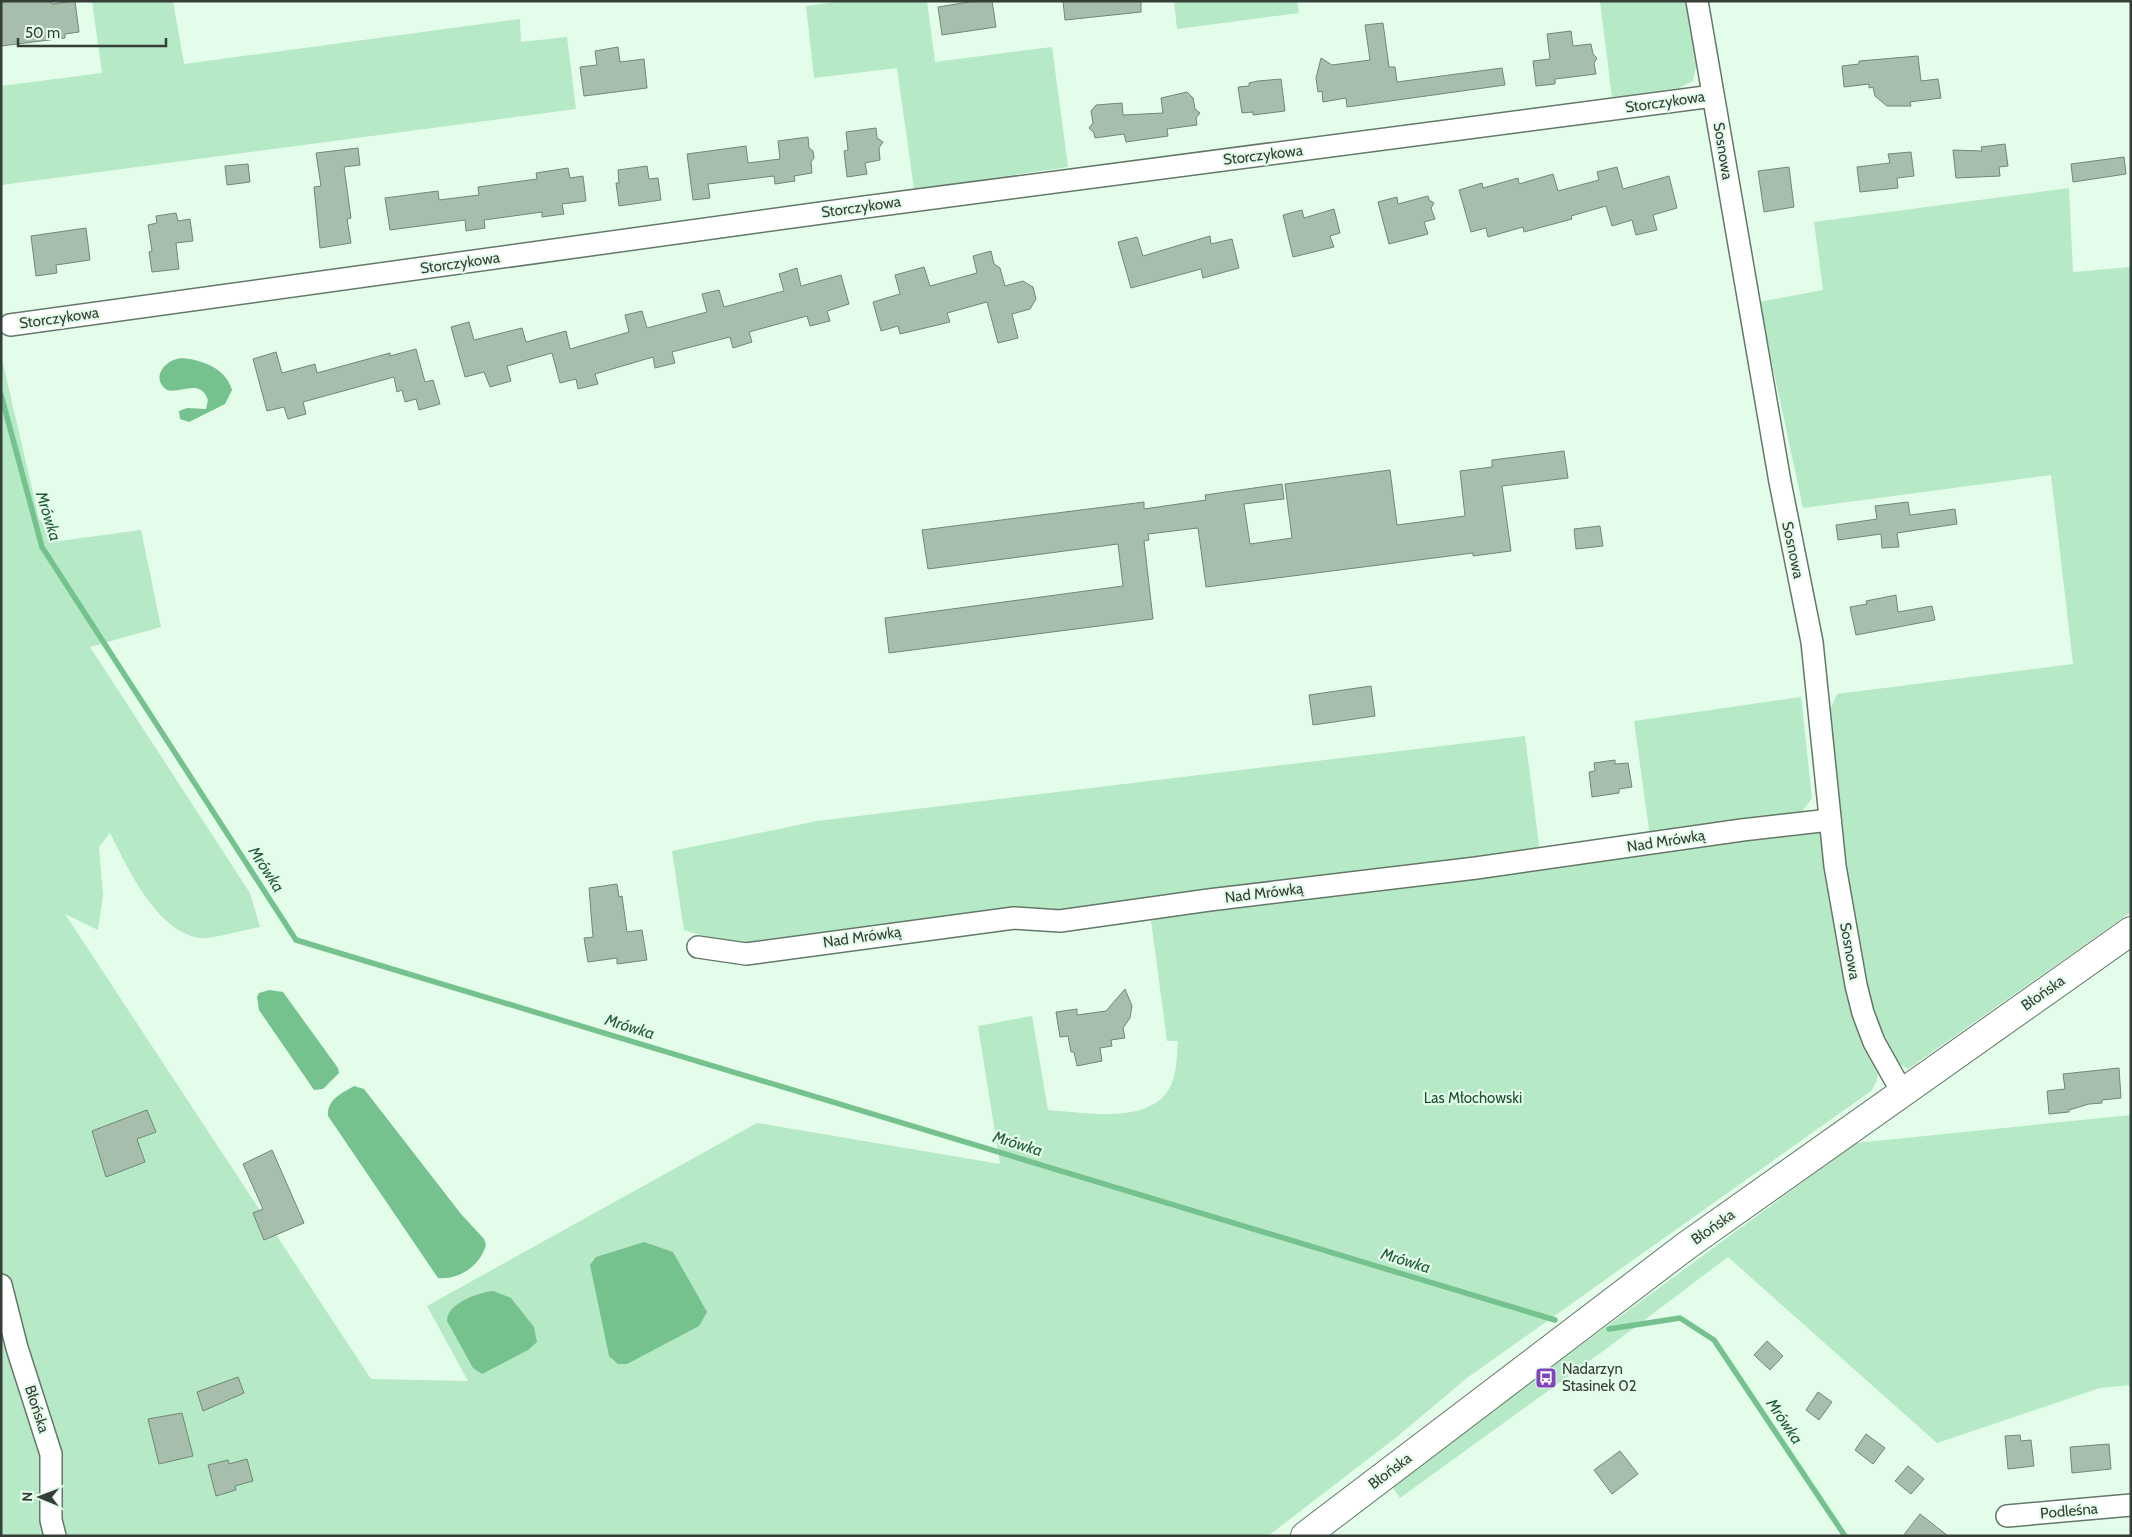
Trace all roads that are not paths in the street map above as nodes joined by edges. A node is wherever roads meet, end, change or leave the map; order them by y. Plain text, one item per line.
1 (1697, 1) edge
2 (1713, 96) junction
3 (10, 325) dead end
4 (1830, 820) junction
5 (2131, 931) edge
6 (698, 947) dead end
7 (1902, 1092) junction
8 (1, 1285) edge
9 (2131, 1505) edge
10 (2006, 1516) dead end
11 (54, 1536) edge
12 (1305, 1536) edge

1 - 2 street, Sosnowa
2 - 3 street, Storczykowa
2 - 4 street, Sosnowa
4 - 6 street, Nad Mrówką
4 - 7 street, Sosnowa
5 - 7 main road, Błońska
7 - 12 main road, Błońska
8 - 11 street, Błońska
9 - 10 street, Podleśna

